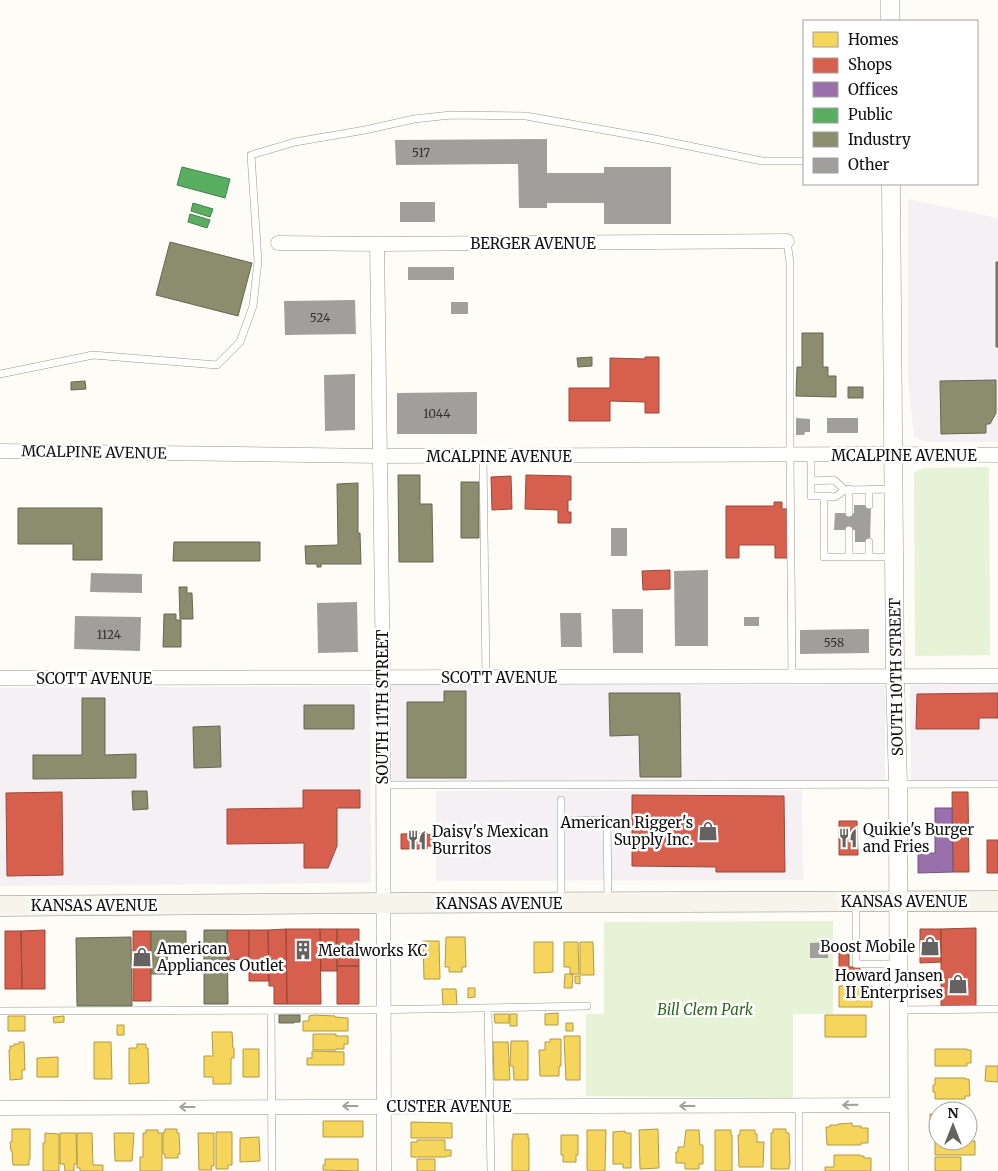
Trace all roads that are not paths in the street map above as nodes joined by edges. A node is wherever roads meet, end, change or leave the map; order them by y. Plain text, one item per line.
1 (890, 0) edge
2 (890, 20) edge
3 (803, 161) edge
4 (892, 185) edge
5 (787, 241) joint
6 (278, 243) dead end
7 (377, 244) junction
8 (0, 374) edge
9 (0, 451) edge
10 (811, 454) junction
11 (893, 454) junction
12 (790, 455) junction
13 (998, 455) edge
14 (380, 456) junction
15 (483, 456) junction
16 (812, 481) junction
17 (869, 489) junction
18 (894, 489) junction
19 (847, 490) junction
20 (824, 496) junction
21 (869, 505) dead end
22 (849, 513) dead end
23 (849, 530) dead end
24 (869, 542) dead end
25 (849, 557) junction
26 (869, 557) junction
27 (894, 557) junction
28 (792, 676) junction
29 (895, 676) junction
30 (998, 676) edge
31 (383, 677) junction
32 (486, 677) junction
33 (0, 678) edge
34 (898, 784) junction
35 (998, 784) edge
36 (383, 785) junction
37 (561, 800) dead end
38 (561, 820) junction
39 (856, 901) junction
40 (898, 901) junction
41 (998, 901) edge
42 (561, 902) junction
43 (608, 902) junction
44 (383, 903) junction
45 (0, 906) edge
46 (899, 964) junction
47 (587, 1006) dead end
48 (488, 1008) junction
49 (998, 1009) edge
50 (271, 1010) junction
51 (383, 1010) junction
52 (899, 1010) junction
53 (0, 1011) edge
54 (899, 1105) junction
55 (385, 1106) junction
56 (490, 1106) junction
57 (799, 1106) junction
58 (272, 1107) junction
59 (0, 1108) edge
60 (272, 1171) edge
61 (384, 1171) edge
62 (491, 1171) edge
63 (798, 1171) edge
64 (900, 1171) edge

1 - 2 street
3 - 8 lane
4 - 11 street, SOUTH 10TH STREET
5 - 7 street, BERGER AVENUE
5 - 12 lane
6 - 7 street, BERGER AVENUE
7 - 14 street, SOUTH 11TH STREET
9 - 14 street, MCALPINE AVENUE
10 - 11 street, MCALPINE AVENUE
10 - 12 street, MCALPINE AVENUE
10 - 16 lane
11 - 13 street, MCALPINE AVENUE
11 - 18 street, SOUTH 10TH STREET
12 - 15 street, MCALPINE AVENUE
12 - 28 lane
14 - 15 street, MCALPINE AVENUE
14 - 31 street, SOUTH 11TH STREET
15 - 32 lane
16 - 19 lane
16 - 20 lane
17 - 18 lane
17 - 19 lane
17 - 21 lane
18 - 27 street, SOUTH 10TH STREET
19 - 20 lane
19 - 22 lane
20 - 25 lane
23 - 25 lane
24 - 26 lane
25 - 26 lane
26 - 27 lane
27 - 29 street, SOUTH 10TH STREET
28 - 29 street, SCOTT AVENUE
28 - 32 street, SCOTT AVENUE
29 - 30 street, SCOTT AVENUE
29 - 34 street, SOUTH 10TH STREET
31 - 32 street, SCOTT AVENUE
31 - 33 street, SCOTT AVENUE
31 - 36 street, SOUTH 11TH STREET
34 - 35 lane
34 - 36 lane
34 - 40 street, SOUTH 10TH STREET
36 - 44 street, SOUTH 11TH STREET
37 - 38 lane
38 - 42 lane
38 - 43 lane
39 - 40 main road, KANSAS AVENUE
39 - 43 main road, KANSAS AVENUE
39 - 46 lane
40 - 41 main road, KANSAS AVENUE
40 - 46 street, SOUTH 10TH STREET
42 - 43 main road, KANSAS AVENUE
42 - 44 main road, KANSAS AVENUE
44 - 45 main road, KANSAS AVENUE
44 - 51 street, SOUTH 11TH STREET
46 - 52 street, SOUTH 10TH STREET
47 - 48 lane
48 - 51 lane
48 - 56 lane
49 - 52 lane
50 - 51 lane
50 - 53 lane
50 - 58 lane
51 - 55 street, SOUTH 11TH STREET
52 - 54 street, SOUTH 10TH STREET
54 -> 57 street, CUSTER AVENUE
54 - 64 street, SOUTH 10TH STREET
55 - 56 street, CUSTER AVENUE
55 -> 58 street, CUSTER AVENUE
55 - 61 street, SOUTH 11TH STREET
57 -> 56 street, CUSTER AVENUE
56 - 62 lane
57 - 63 lane
58 -> 59 street, CUSTER AVENUE
58 - 60 lane

